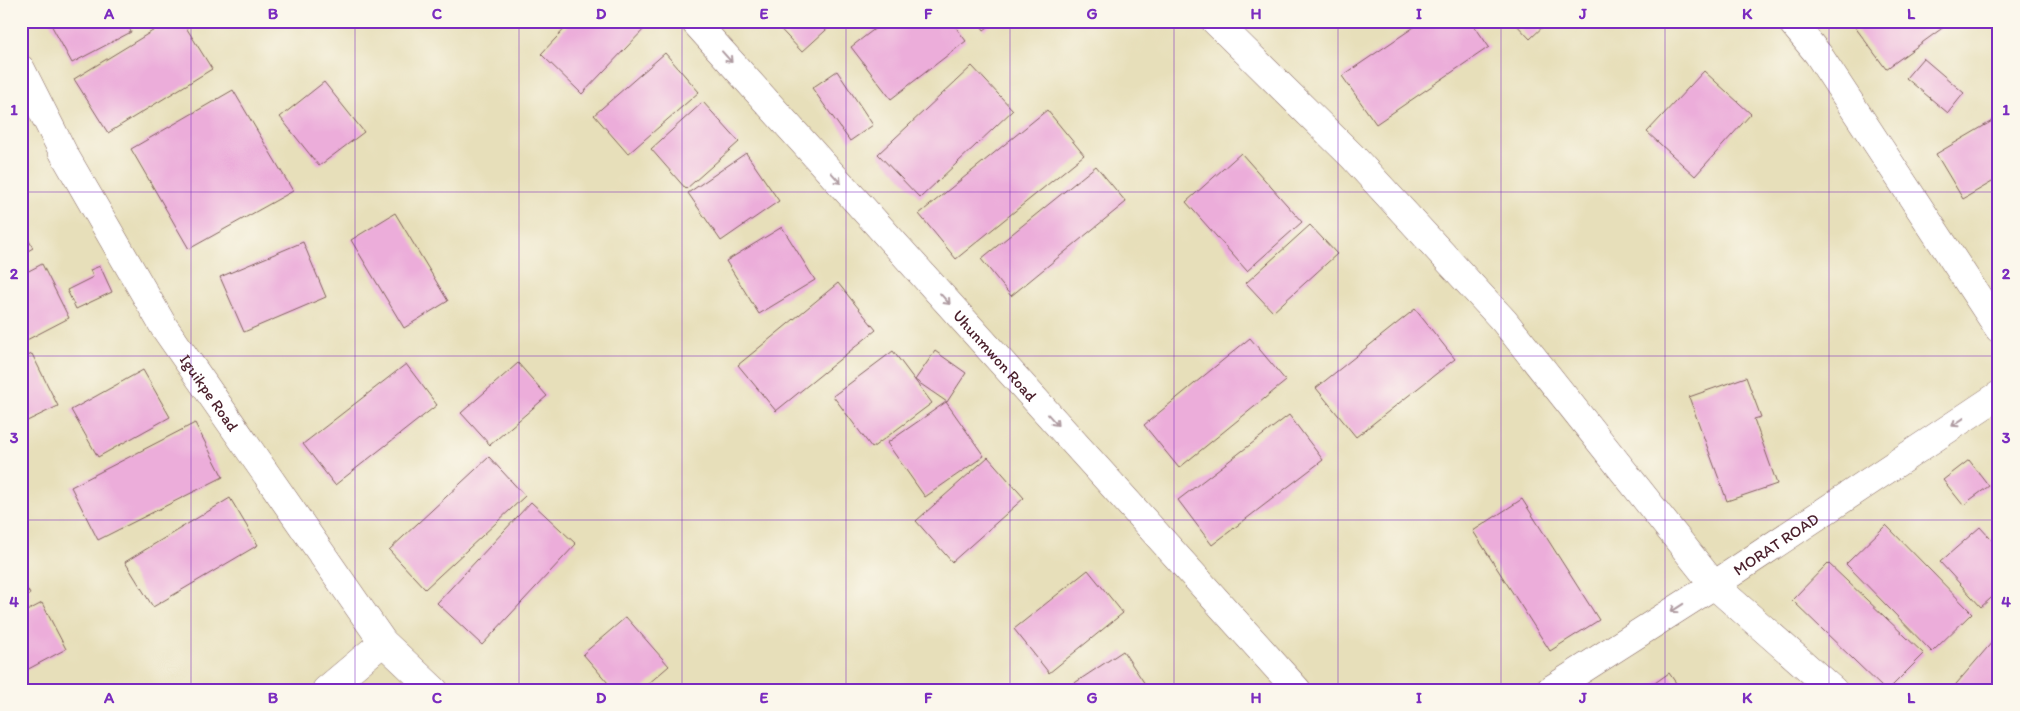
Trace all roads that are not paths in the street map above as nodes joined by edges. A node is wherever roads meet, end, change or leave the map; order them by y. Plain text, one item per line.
1 (694, 21) edge
2 (1215, 21) edge
3 (1791, 21) edge
4 (21, 69) edge
5 (1999, 329) edge
6 (1999, 395) edge
7 (1714, 585) junction
8 (383, 642) junction
9 (326, 690) edge
10 (434, 690) edge
11 (1297, 690) edge
12 (1550, 690) edge
13 (1833, 690) edge

1 -> 11 street, Uhunmwon Road
2 - 7 street
3 - 5 street
4 - 8 street, Iguikpe Road
6 -> 7 street, MORAT ROAD
7 -> 12 street, MORAT ROAD
7 - 13 street
8 - 9 street
8 - 10 street, Iguikpe Road

